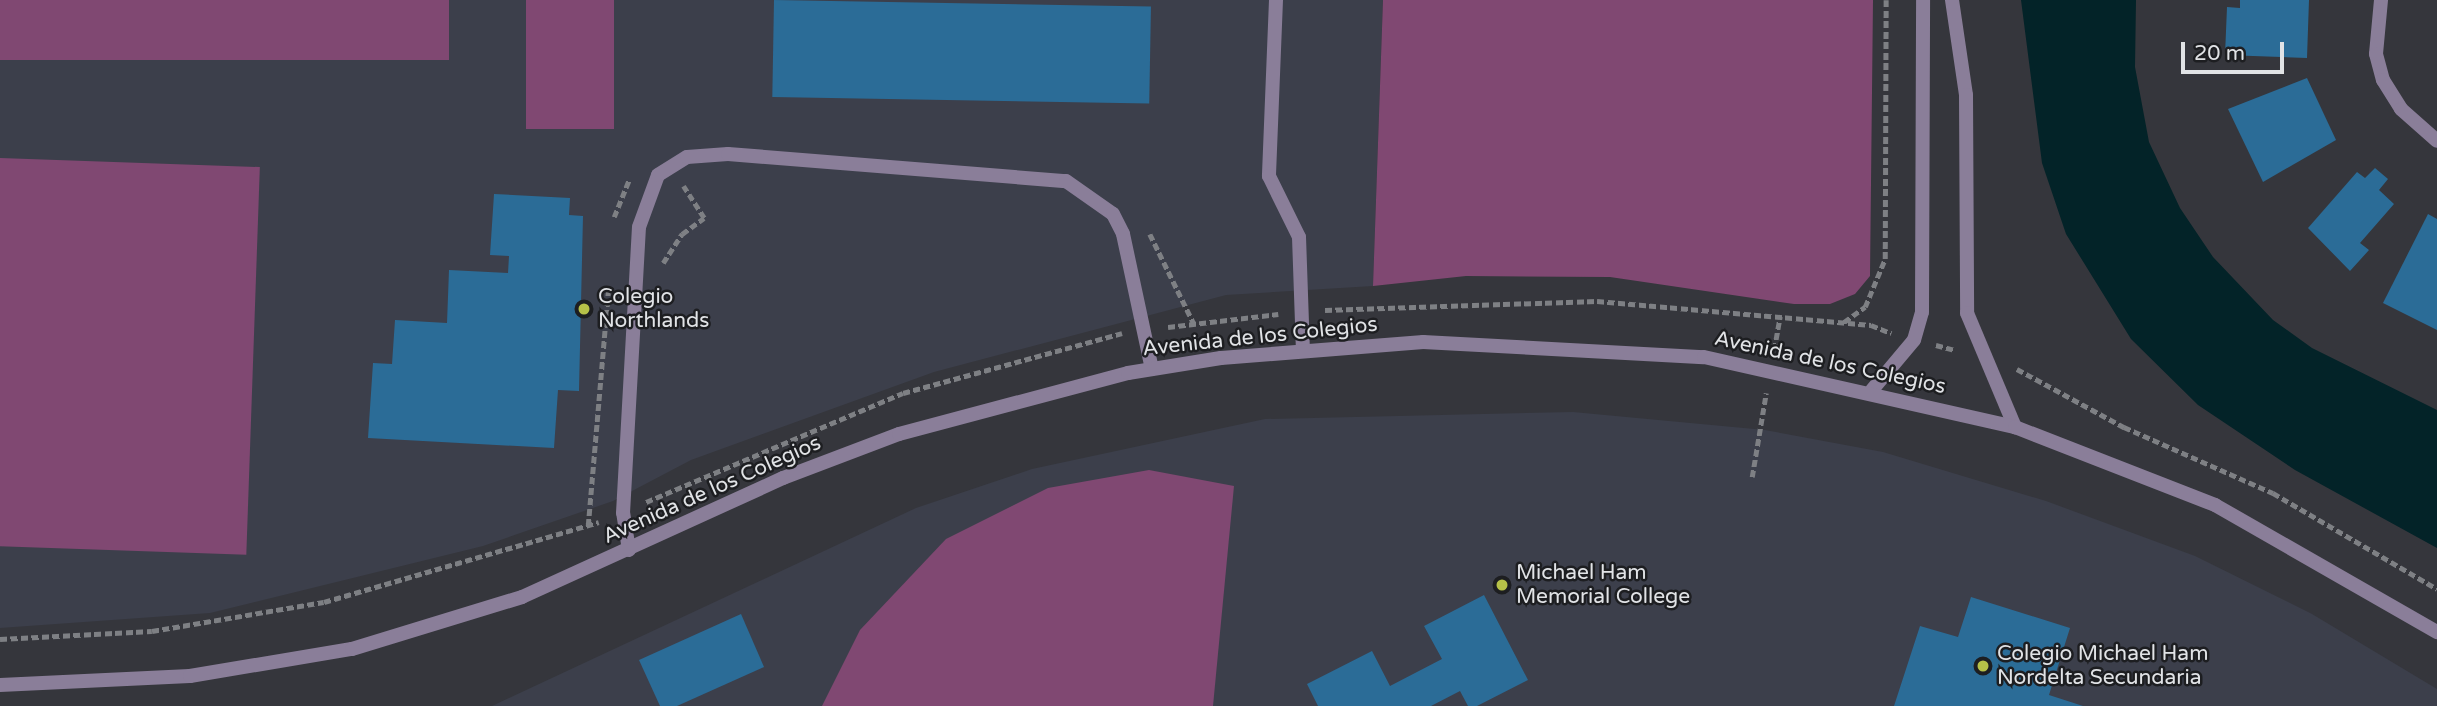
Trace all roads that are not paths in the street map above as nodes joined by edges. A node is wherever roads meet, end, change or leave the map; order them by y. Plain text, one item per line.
1 (1276, 0) edge
2 (1923, 0) edge
3 (1952, 0) edge
4 (2381, 0) edge
5 (2437, 141) edge
6 (1303, 349) junction
7 (1152, 369) junction
8 (1872, 390) junction
9 (2015, 427) junction
10 (629, 550) junction
11 (2437, 632) edge
12 (0, 685) edge

1 - 6 street
2 - 8 street
3 - 9 street
4 - 5 street
6 - 7 street, Avenida de los Colegios
6 - 8 street, Avenida de los Colegios
7 - 10 street, Avenida de los Colegios
7 - 10 street
8 - 9 street, Avenida de los Colegios
9 - 11 street, Avenida de los Colegios
10 - 12 street, Avenida de los Colegios

